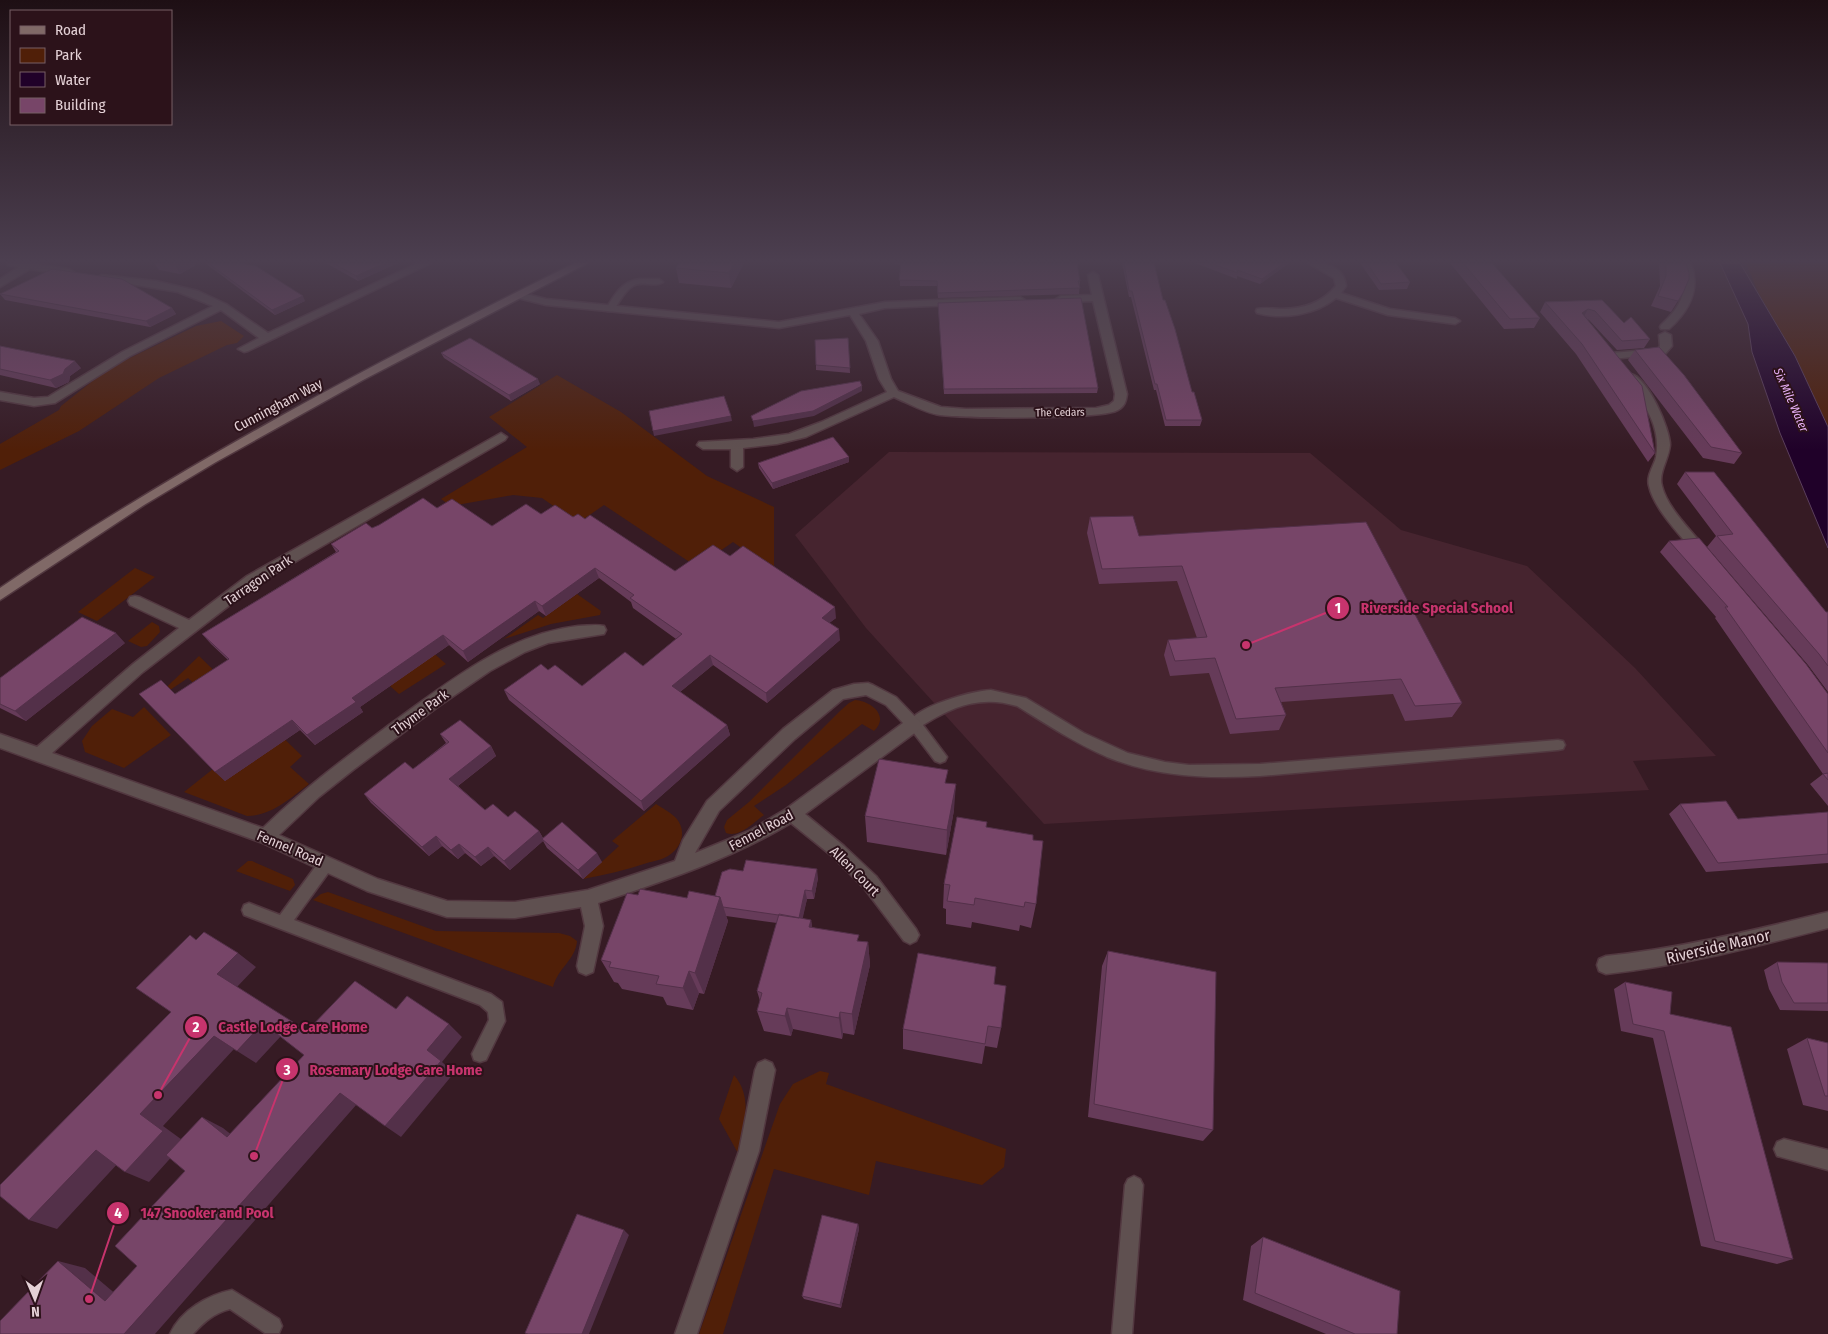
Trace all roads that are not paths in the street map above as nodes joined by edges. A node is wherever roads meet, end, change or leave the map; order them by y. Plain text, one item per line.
1 (183, 325) edge
2 (249, 325) edge
3 (294, 325) edge
4 (460, 325) edge
5 (862, 325) edge
6 (1105, 325) edge
7 (1670, 325) edge
8 (267, 338) junction
9 (244, 349) dead end
10 (894, 393) junction
11 (0, 396) edge
12 (501, 436) dead end
13 (703, 445) dead end
14 (738, 445) junction
15 (737, 467) dead end
16 (1712, 565) edge
17 (0, 595) edge
18 (135, 601) dead end
19 (190, 627) junction
20 (599, 630) dead end
21 (914, 724) junction
22 (0, 741) edge
23 (1558, 745) dead end
24 (38, 756) junction
25 (940, 757) dead end
26 (792, 814) junction
27 (266, 837) junction
28 (326, 864) junction
29 (682, 867) junction
30 (588, 898) junction
31 (250, 910) dead end
32 (1828, 920) edge
33 (282, 923) junction
34 (910, 935) dead end
35 (1606, 965) dead end
36 (586, 966) dead end
37 (480, 1054) dead end
38 (765, 1070) dead end
39 (1784, 1149) dead end
40 (1828, 1160) edge
41 (1134, 1185) dead end
42 (272, 1326) dead end
43 (180, 1334) edge
44 (686, 1334) edge
45 (1122, 1334) edge

1 - 11 street
2 - 8 street
3 - 8 street
4 - 17 street, Cunningham Way
5 - 10 street
6 - 10 street, The Cedars
7 - 16 street
8 - 9 street
10 - 14 street
12 - 19 street, Tarragon Park
13 - 14 street
14 - 15 street
18 - 19 street
19 - 24 street, Tarragon Park
20 - 27 street, Thyme Park
21 - 23 lane
21 - 25 lane
21 - 26 street, Fennel Road
21 - 29 street
22 - 24 street, Fennel Road
24 - 27 street, Fennel Road
26 - 29 street, Fennel Road
26 - 34 street, Allen Court
27 - 28 street, Fennel Road
28 - 30 street, Fennel Road
28 - 33 lane
29 - 30 street, Fennel Road
30 - 36 street
31 - 33 lane
32 - 35 street, Riverside Manor
33 - 37 lane
38 - 44 street
39 - 40 street
41 - 45 lane
42 - 43 lane

